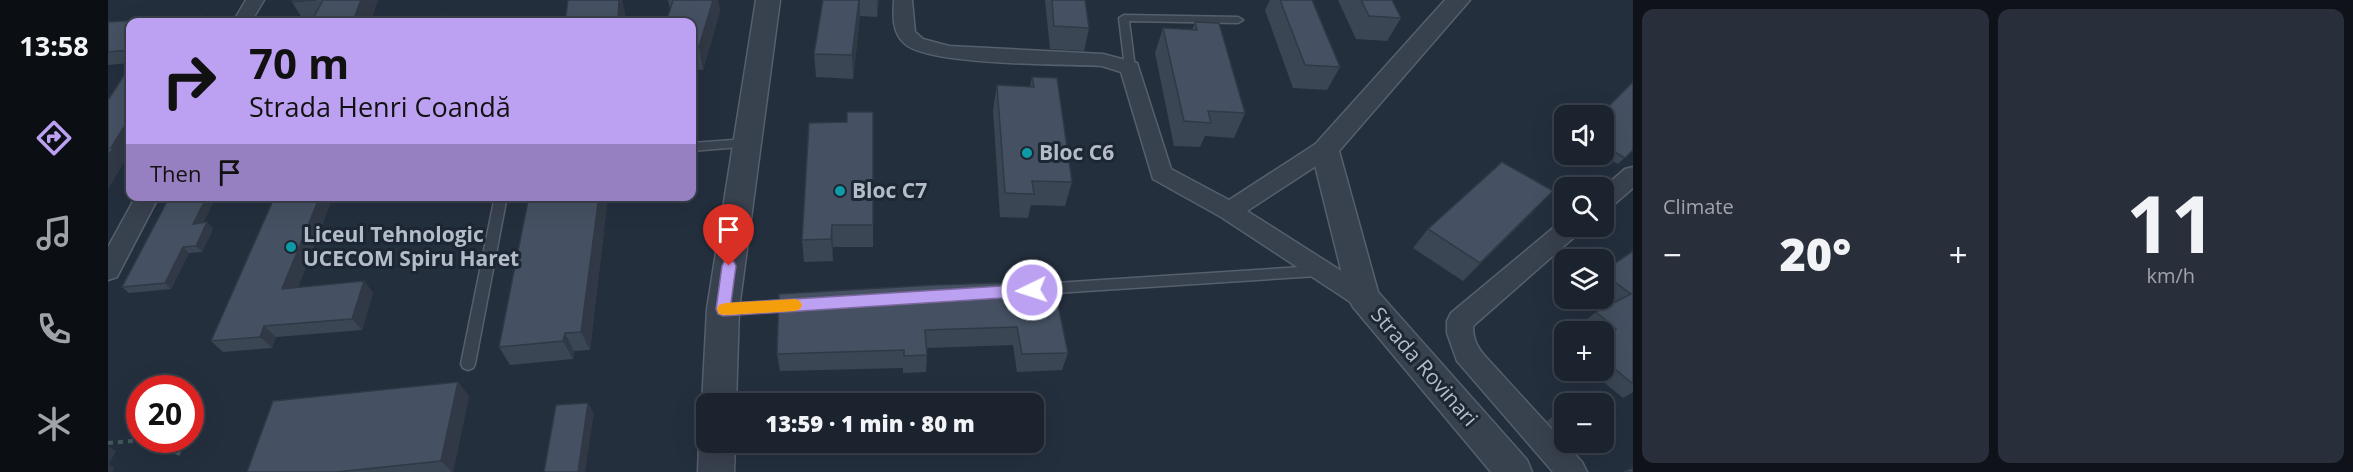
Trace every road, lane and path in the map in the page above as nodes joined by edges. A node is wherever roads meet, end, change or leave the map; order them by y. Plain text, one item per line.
1 (255, 0) edge
2 (768, 0) edge
3 (903, 0) edge
4 (1458, 0) edge
5 (245, 18) edge
6 (1238, 20) dead end
7 (1130, 68) junction
8 (747, 143) junction
9 (696, 147) edge
10 (1325, 149) junction
11 (1633, 175) edge
12 (1614, 191) edge
13 (145, 201) edge
14 (500, 201) edge
15 (1229, 211) junction
16 (1559, 237) edge
17 (108, 270) edge
18 (1317, 271) junction
19 (1032, 290) edge
20 (1364, 298) junction
21 (806, 304) edge
22 (723, 309) junction
23 (468, 364) dead end
24 (719, 393) edge
25 (108, 443) edge
26 (717, 453) edge
27 (183, 455) dead end
28 (716, 472) edge
29 (1514, 472) edge
30 (1572, 472) edge

1 - 5 street
2 - 8 street
3 - 7 street
4 - 10 street
6 - 7 lane
7 - 15 street
8 - 9 lane
8 - 22 street
10 - 15 street
10 - 20 street, Strada Rovinari
11 - 12 street
13 - 17 street
14 - 23 lane
15 - 18 street
16 - 30 street
18 - 19 lane
18 - 20 street
20 - 29 street, Strada Rovinari
21 - 22 lane
22 - 24 street
25 - 27 path
26 - 28 street

